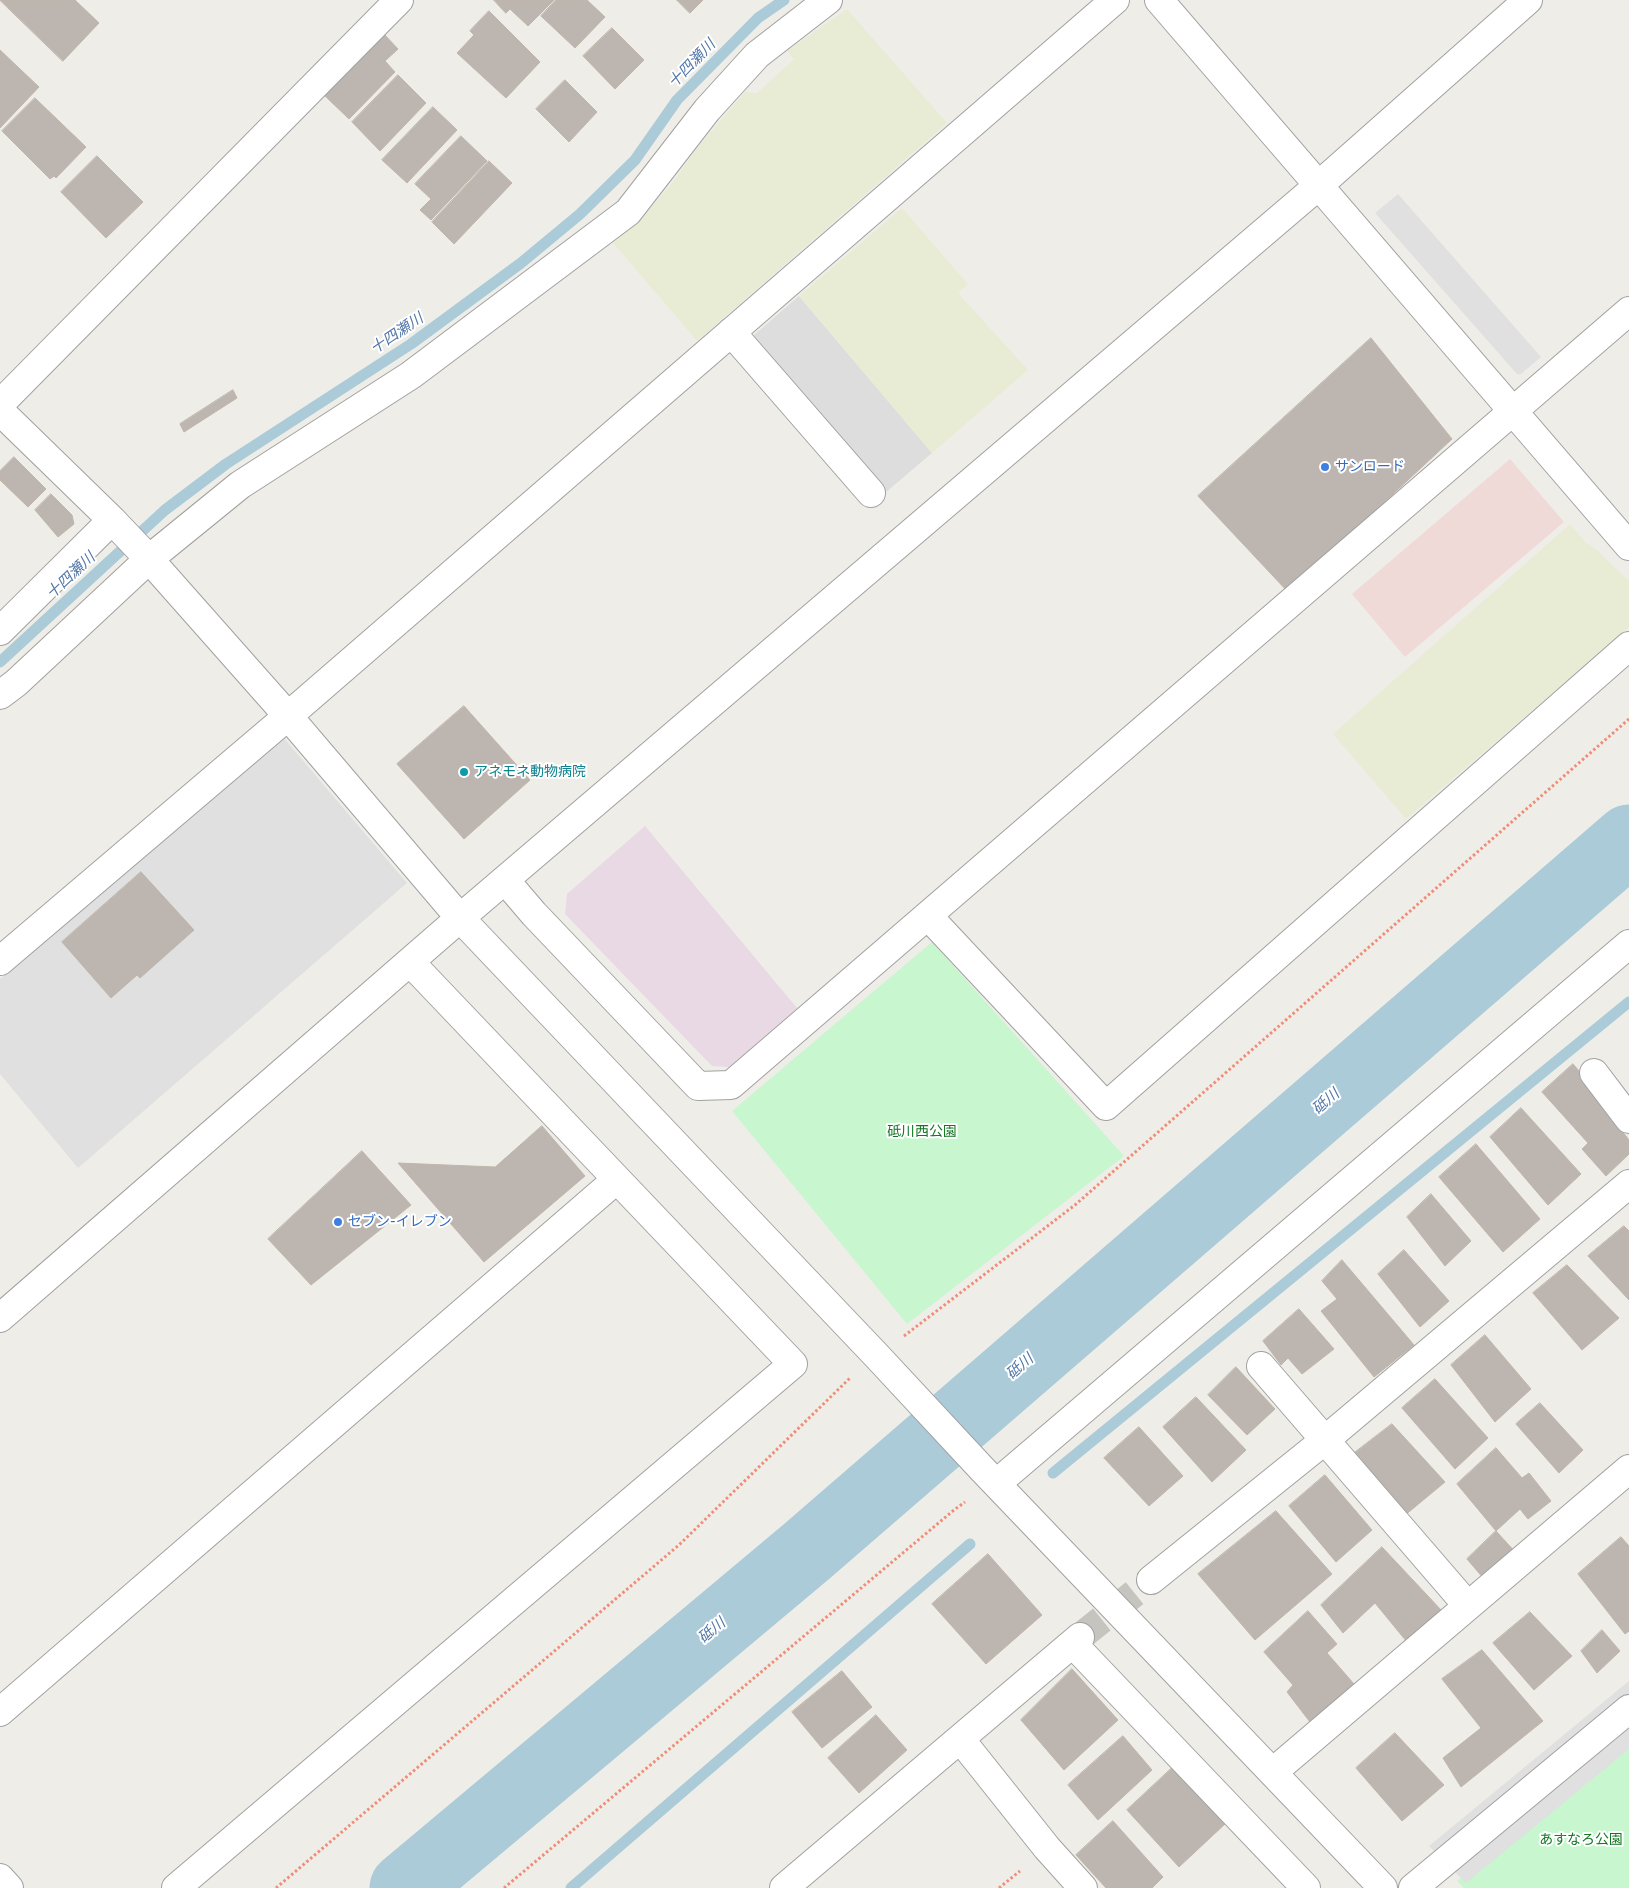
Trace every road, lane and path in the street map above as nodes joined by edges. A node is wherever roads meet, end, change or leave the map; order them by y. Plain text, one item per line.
1 (398, 0) edge
2 (828, 0) edge
3 (1116, 0) edge
4 (1159, 0) edge
5 (1528, 0) edge
6 (1318, 186) junction
7 (1629, 311) edge
8 (731, 332) junction
9 (0, 404) edge
10 (0, 412) edge
11 (1513, 412) junction
12 (871, 493) dead end
13 (112, 520) junction
14 (1629, 546) edge
15 (149, 559) junction
16 (0, 631) edge
17 (1629, 646) edge
18 (0, 695) edge
19 (288, 716) junction
20 (1629, 719) edge
21 (505, 880) junction
22 (928, 916) junction
23 (460, 918) junction
24 (1629, 944) edge
25 (0, 961) edge
26 (410, 962) junction
27 (1594, 1073) dead end
28 (1629, 1119) edge
29 (616, 1180) junction
30 (1629, 1184) edge
31 (0, 1318) edge
32 (882, 1361) junction
33 (1262, 1366) dead end
34 (1325, 1440) junction
35 (1629, 1468) edge
36 (990, 1476) junction
37 (1151, 1580) tunnel mouth
38 (1468, 1606) junction
39 (1629, 1709) edge
40 (0, 1712) edge
41 (961, 1740) junction
42 (1273, 1772) junction
43 (0, 1878) edge
44 (9, 1888) edge
45 (176, 1888) edge
46 (276, 1888) edge
47 (504, 1888) edge
48 (784, 1888) edge
49 (1083, 1888) edge
50 (1306, 1888) edge
51 (1383, 1888) edge
52 (1413, 1888) edge

1 - 9 street
2 - 15 street
3 - 8 street
4 - 6 street
5 - 6 street
6 - 11 street
6 - 21 street
7 - 11 street
8 - 12 street
8 - 19 street
10 - 13 street
11 - 14 street
11 - 22 street
13 - 15 street
13 - 16 street
15 - 18 street
15 - 19 street
17 - 22 street
19 - 23 street
19 - 25 street
20 - 32 path
21 - 22 street
21 - 23 street
23 - 26 street
23 - 32 street
24 - 36 street
26 - 29 street
26 - 31 street
27 - 28 street
29 - 40 street
29 - 45 street
30 - 34 street
32 - 36 street
32 - 46 path
33 - 34 street
34 - 37 street
34 - 38 street
35 - 38 street
36 - 42 street
36 - 47 path
38 - 42 street
39 - 52 street
41 - 48 street
41 - 49 street
41 - 50 street
42 - 51 street
43 - 44 street

